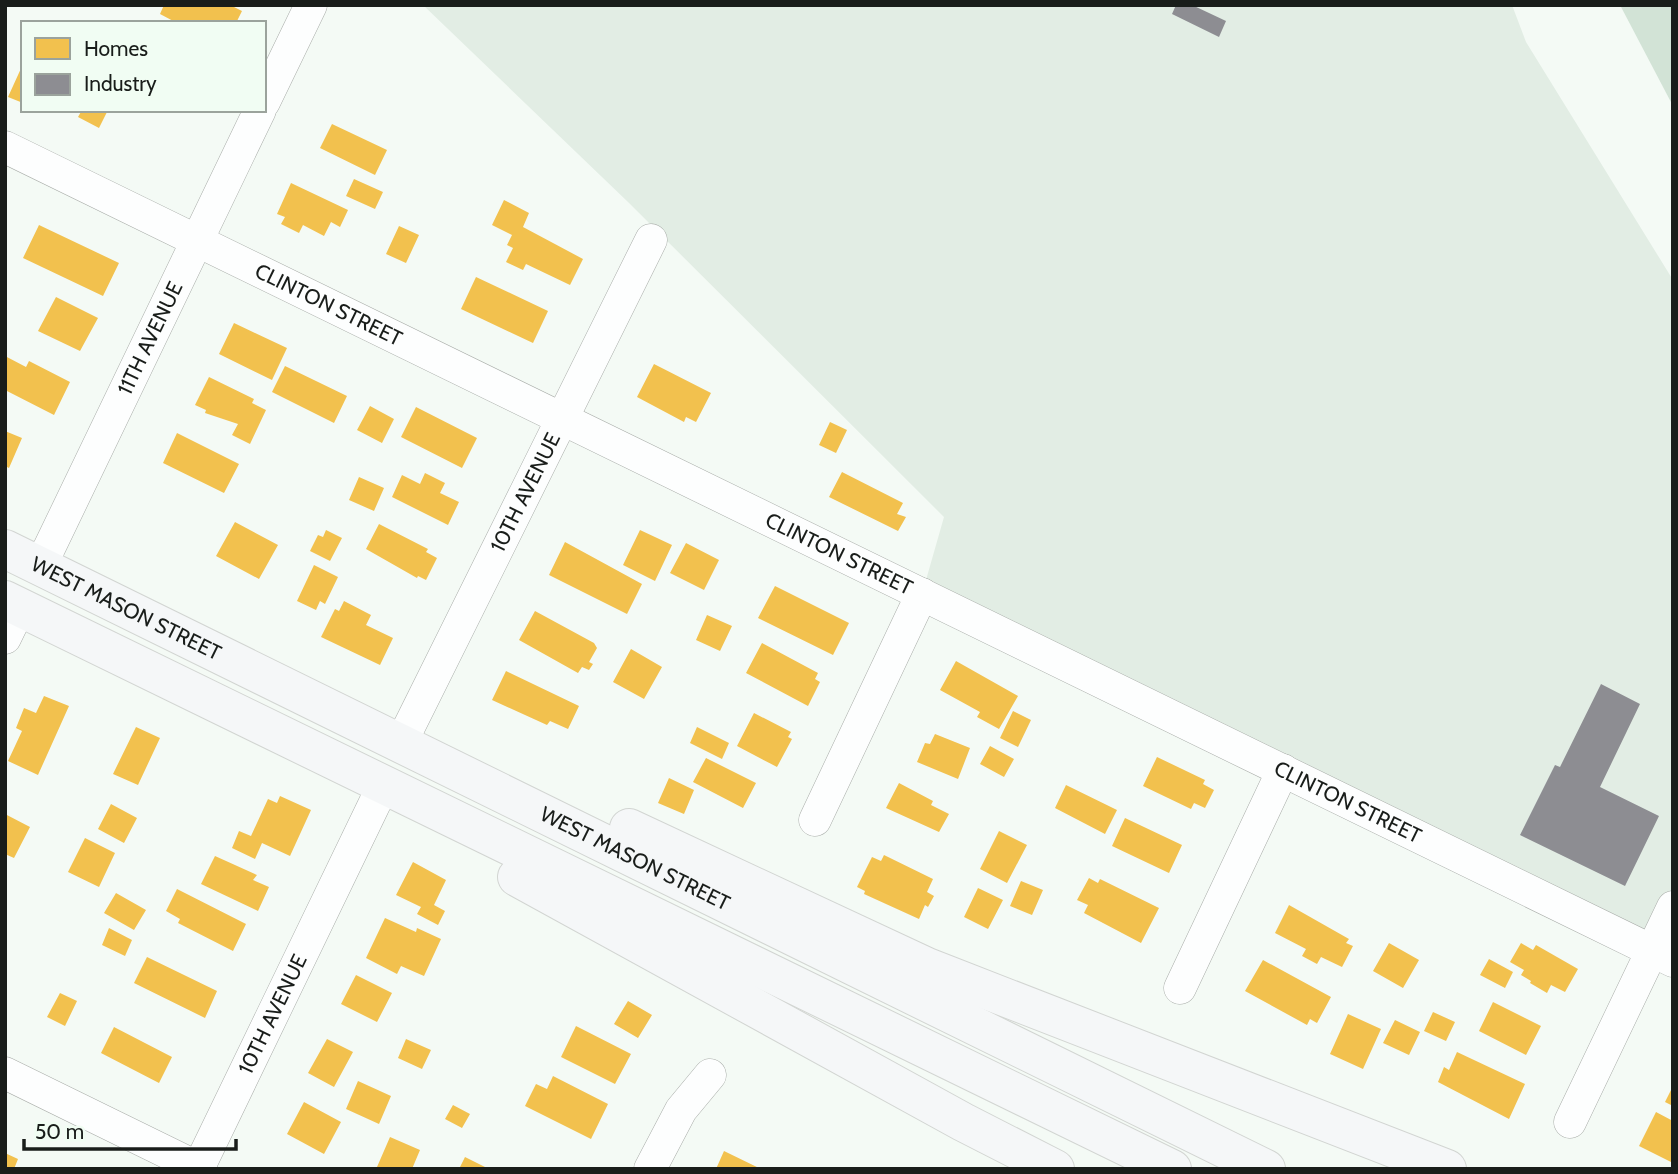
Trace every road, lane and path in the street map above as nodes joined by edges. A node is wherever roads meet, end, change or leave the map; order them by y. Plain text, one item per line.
1 (311, 5) edge
2 (266, 98) edge
3 (259, 112) edge
4 (5, 147) edge
5 (651, 240) dead end
6 (197, 241) junction
7 (564, 419) junction
8 (5, 550) edge
9 (40, 567) junction
10 (922, 594) junction
11 (10, 615) edge
12 (400, 745) junction
13 (444, 766) junction
14 (1283, 770) junction
15 (397, 791) junction
16 (815, 820) dead end
17 (1673, 907) edge
18 (1663, 956) edge
19 (1180, 988) dead end
20 (5, 1073) edge
21 (710, 1075) dead end
22 (1570, 1122) dead end
23 (199, 1168) edge
24 (650, 1169) edge
25 (1055, 1169) edge
26 (1172, 1169) edge
27 (1266, 1169) edge
28 (1447, 1169) edge

1 - 2 street
3 - 6 street, 11TH AVENUE
4 - 6 street, CLINTON STREET
5 - 7 street, 10TH AVENUE
6 - 7 street, CLINTON STREET
6 - 9 street, 11TH AVENUE
7 - 10 street, CLINTON STREET
7 - 12 street, 10TH AVENUE
8 - 9 main road, WEST MASON STREET
9 - 12 main road, WEST MASON STREET
10 - 14 street, CLINTON STREET
10 - 16 street
11 - 15 main road, WEST MASON STREET
12 - 13 main road, WEST MASON STREET
13 - 27 main road, WEST MASON STREET
13 - 28 main road
14 - 18 street, CLINTON STREET
14 - 19 street
15 - 23 street, 10TH AVENUE
15 - 25 main road
15 - 26 main road, WEST MASON STREET
17 - 18 street
18 - 22 street
20 - 23 street
21 - 24 street

